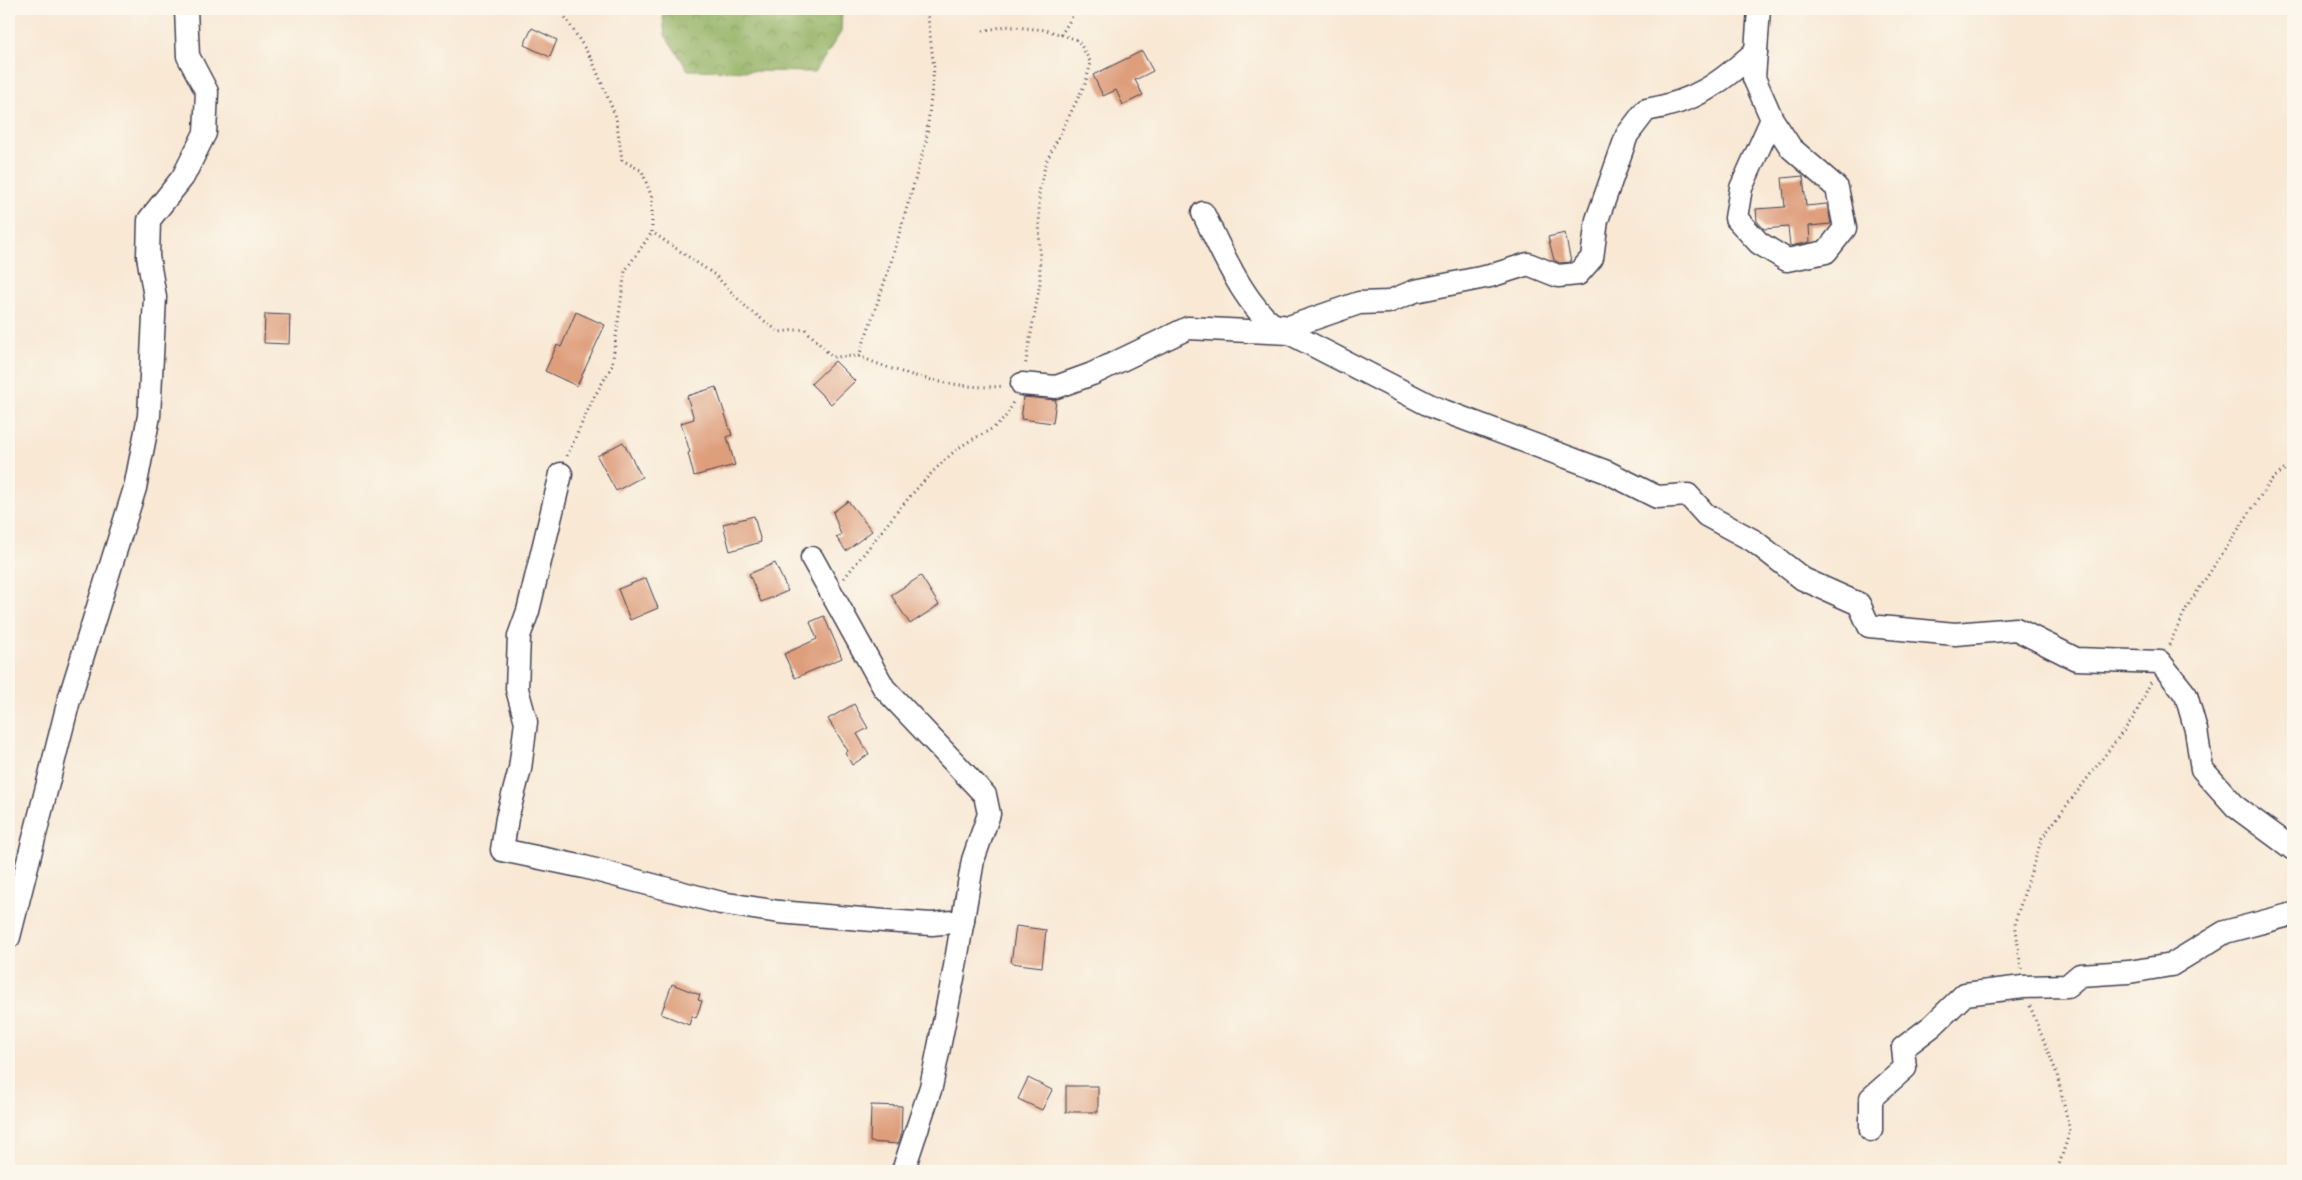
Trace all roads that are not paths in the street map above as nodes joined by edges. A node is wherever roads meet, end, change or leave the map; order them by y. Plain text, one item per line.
1 (186, 9) edge
2 (1759, 9) edge
3 (1756, 51) junction
4 (1772, 119) junction
5 (1203, 213) dead end
6 (1280, 329) junction
7 (1022, 384) road end
8 (561, 474) road end
9 (812, 558) dead end
10 (2293, 849) edge
11 (2293, 914) edge
12 (963, 921) junction
13 (9, 937) edge
14 (1871, 1130) dead end
15 (911, 1147) junction
16 (903, 1171) edge
17 (917, 1171) edge

1 - 13 street
2 - 3 street
3 - 4 street
3 - 6 street
4 - 4 street
5 - 6 street
6 - 7 street
6 - 10 street
8 - 12 street
9 - 12 street
11 - 14 street
12 - 15 street
15 - 16 street
15 - 17 street

